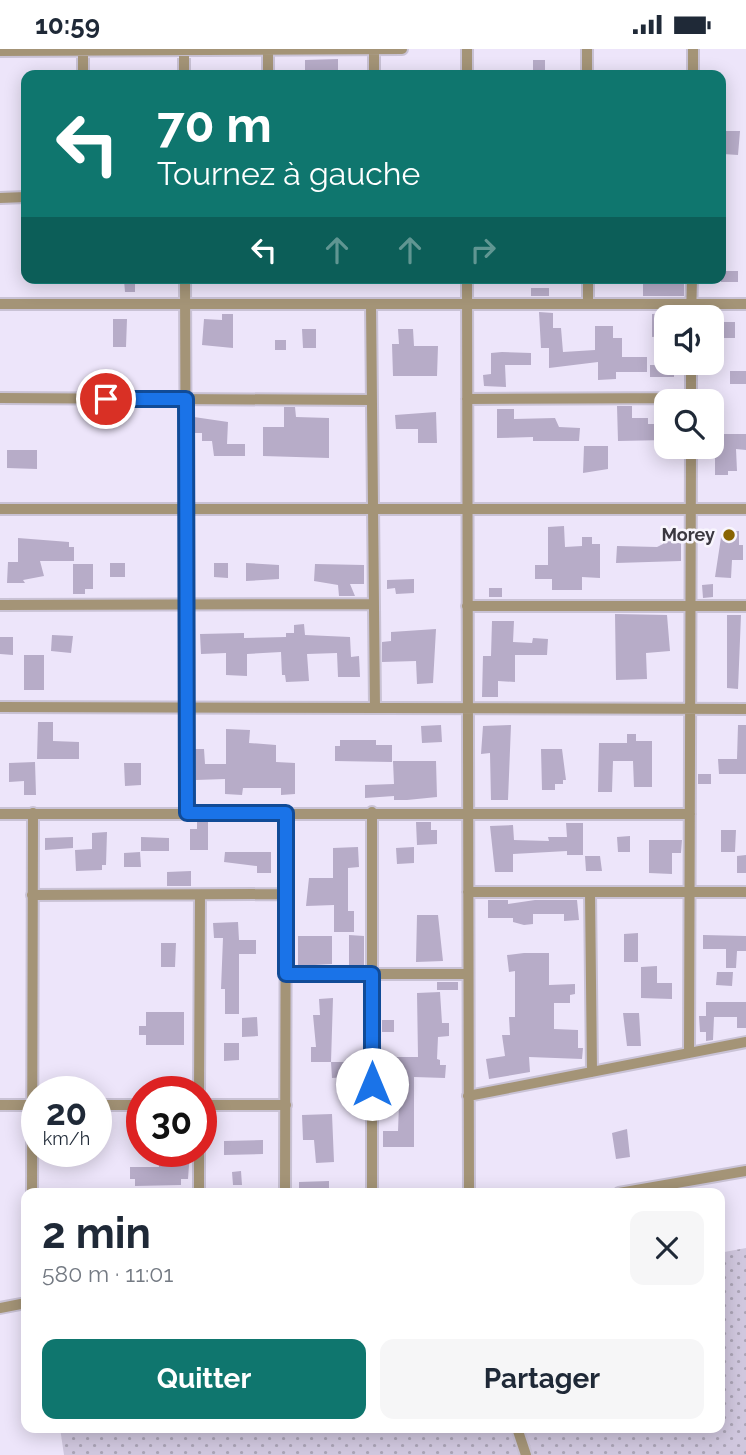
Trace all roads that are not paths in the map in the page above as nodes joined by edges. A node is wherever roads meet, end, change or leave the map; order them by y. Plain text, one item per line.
1 (374, 49) edge
2 (402, 49) edge
3 (467, 49) edge
4 (587, 49) edge
5 (693, 49) edge
6 (83, 50) edge
7 (184, 50) edge
8 (268, 50) edge
9 (0, 51) edge
10 (83, 70) edge
11 (184, 70) edge
12 (268, 70) edge
13 (373, 70) edge
14 (467, 70) edge
15 (587, 70) edge
16 (692, 70) edge
17 (21, 197) edge
18 (0, 198) edge
19 (185, 284) edge
20 (467, 284) edge
21 (588, 284) edge
22 (692, 284) edge
23 (588, 303) junction
24 (692, 303) junction
25 (746, 303) edge
26 (0, 304) edge
27 (185, 304) junction
28 (371, 304) junction
29 (467, 304) junction
30 (0, 398) edge
31 (186, 399) junction
32 (654, 399) edge
33 (372, 400) junction
34 (467, 400) junction
35 (691, 459) edge
36 (0, 509) edge
37 (186, 509) junction
38 (372, 509) junction
39 (467, 509) junction
40 (691, 509) junction
41 (746, 509) edge
42 (374, 604) junction
43 (0, 605) edge
44 (187, 605) junction
45 (467, 606) junction
46 (690, 606) junction
47 (746, 606) edge
48 (0, 707) edge
49 (187, 707) junction
50 (375, 708) junction
51 (468, 708) junction
52 (690, 709) junction
53 (746, 709) edge
54 (372, 812) junction
55 (33, 813) junction
56 (187, 813) junction
57 (286, 813) junction
58 (468, 813) junction
59 (0, 814) edge
60 (690, 814) junction
61 (468, 892) junction
62 (590, 892) junction
63 (746, 892) edge
64 (689, 893) junction
65 (286, 894) junction
66 (32, 895) junction
67 (200, 895) junction
68 (286, 974) junction
69 (372, 974) junction
70 (468, 974) junction
71 (746, 1042) edge
72 (689, 1053) junction
73 (592, 1072) junction
74 (34, 1076) edge
75 (200, 1076) edge
76 (468, 1096) junction
77 (0, 1105) edge
78 (21, 1105) edge
79 (217, 1105) edge
80 (286, 1105) junction
81 (33, 1167) edge
82 (199, 1167) edge
83 (746, 1171) edge
84 (32, 1188) edge
85 (199, 1188) edge
86 (285, 1188) edge
87 (372, 1188) edge
88 (469, 1188) edge
89 (648, 1188) edge
90 (21, 1304) edge
91 (0, 1308) edge
92 (519, 1433) edge
93 (526, 1455) edge

1 - 2 street
1 - 8 street
1 - 13 street
3 - 14 street
4 - 15 street
5 - 16 street
6 - 7 street
6 - 9 street
6 - 10 street
7 - 8 street
7 - 11 street
8 - 12 street
17 - 18 street
19 - 27 street
20 - 29 street
21 - 23 street
22 - 24 street
23 - 24 street
23 - 29 street
24 - 25 street
26 - 27 street
27 - 28 street
27 - 31 street
28 - 29 street
28 - 33 street
29 - 34 street
30 - 31 street
31 - 33 street
31 - 37 street
32 - 34 street
33 - 38 street
34 - 39 street
35 - 40 street
36 - 37 street
37 - 38 street
37 - 44 street
38 - 39 street
38 - 42 street
39 - 40 street
39 - 45 street
40 - 41 street
40 - 46 street
42 - 44 street
42 - 50 street
43 - 44 street
44 - 49 street
45 - 46 street
45 - 51 street
46 - 47 street
46 - 52 street
48 - 49 street
49 - 50 street
49 - 56 street
50 - 51 street
51 - 52 street
51 - 58 street
52 - 53 street
52 - 60 street
54 - 57 street
54 - 58 street
54 - 69 street
55 - 56 street
55 - 59 street
55 - 66 street
56 - 57 street
57 - 65 street
58 - 60 street
58 - 61 street
60 - 64 street
61 - 62 street
61 - 70 street
62 - 64 street
62 - 73 street
63 - 64 street
64 - 72 street
65 - 67 street
65 - 68 street
66 - 67 street
66 - 74 street
67 - 75 street
68 - 69 street
68 - 80 street
69 - 70 street
69 - 87 street
70 - 76 street
71 - 72 street
72 - 73 street
73 - 76 street
76 - 88 street
77 - 78 street
79 - 80 street
80 - 86 street
81 - 84 street
82 - 85 street
83 - 89 street
90 - 91 street
92 - 93 street

